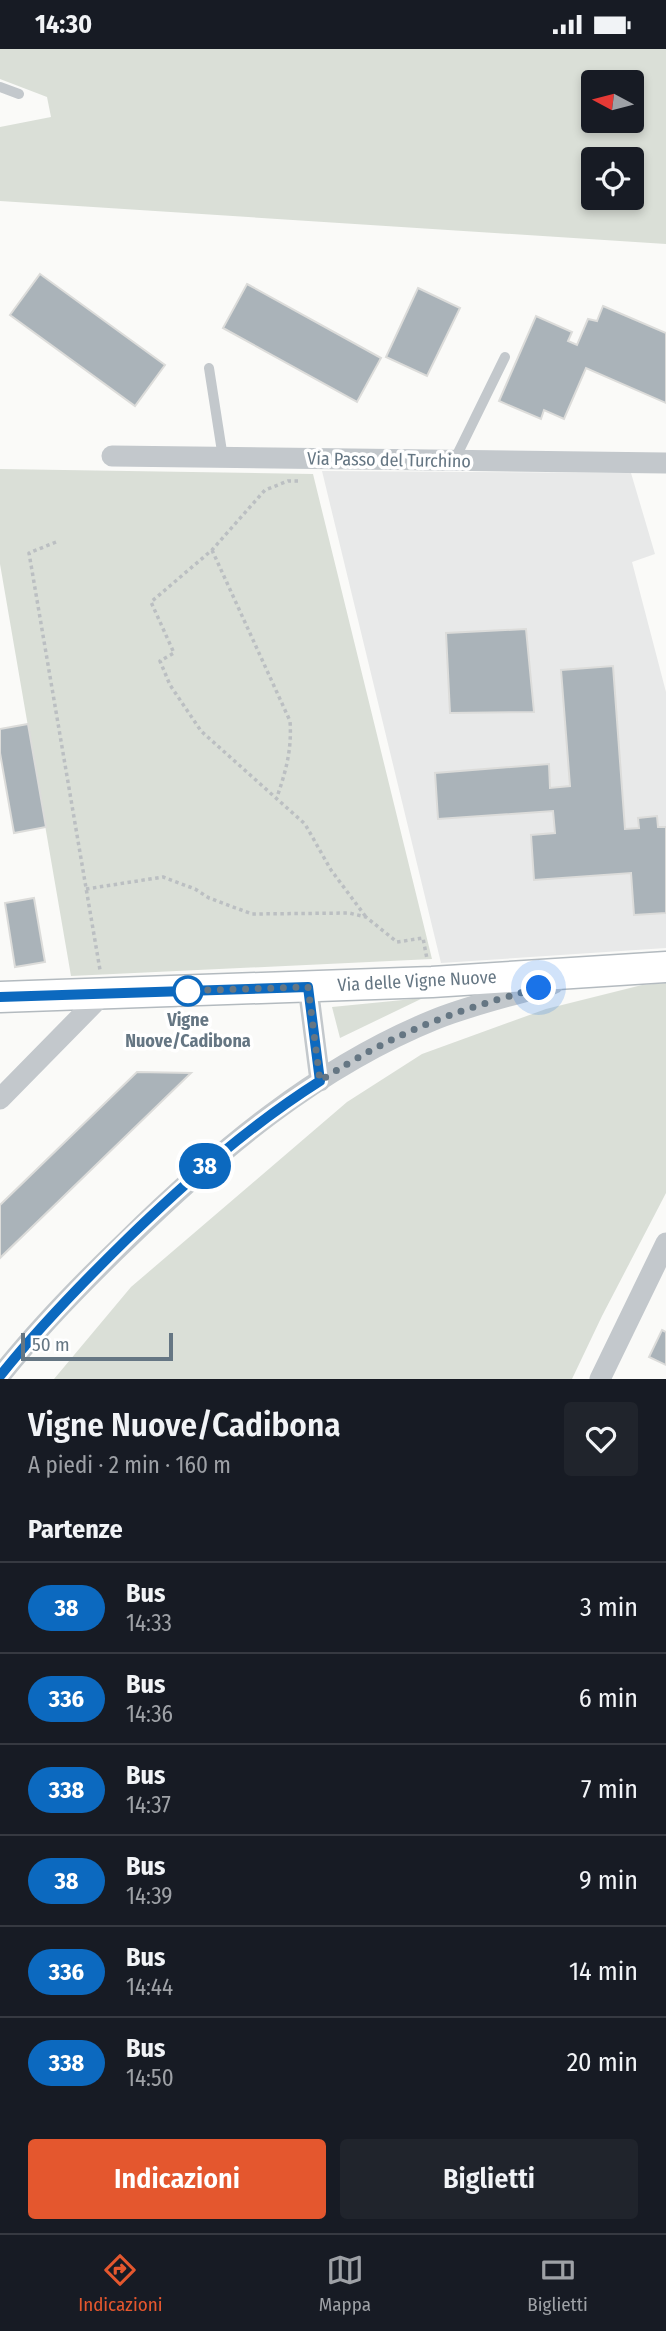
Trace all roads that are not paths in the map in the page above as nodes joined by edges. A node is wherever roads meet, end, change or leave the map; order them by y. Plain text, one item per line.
1 (0, 87) edge
2 (19, 94) dead end
3 (505, 357) dead end
4 (209, 368) dead end
5 (112, 456) dead end
6 (223, 458) junction
7 (454, 461) junction
8 (666, 463) edge
9 (666, 967) edge
10 (602, 970) junction
11 (308, 987) junction
12 (104, 993) junction
13 (0, 997) edge
14 (320, 1081) junction
15 (0, 1100) edge
16 (666, 1243) edge
17 (0, 1376) edge
18 (600, 1379) edge

1 - 2 lane
3 - 7 lane
4 - 6 lane
5 - 6 street, Via Passo del Turchino
6 - 7 street, Via Passo del Turchino
7 - 8 street, Via Passo del Turchino
9 - 10 street, Via delle Vigne Nuove
10 - 11 street, Via delle Vigne Nuove
10 - 14 street
11 - 12 street, Via delle Vigne Nuove
11 - 14 street
12 - 13 street, Via delle Vigne Nuove
12 - 15 street
14 - 17 street
16 - 18 street

